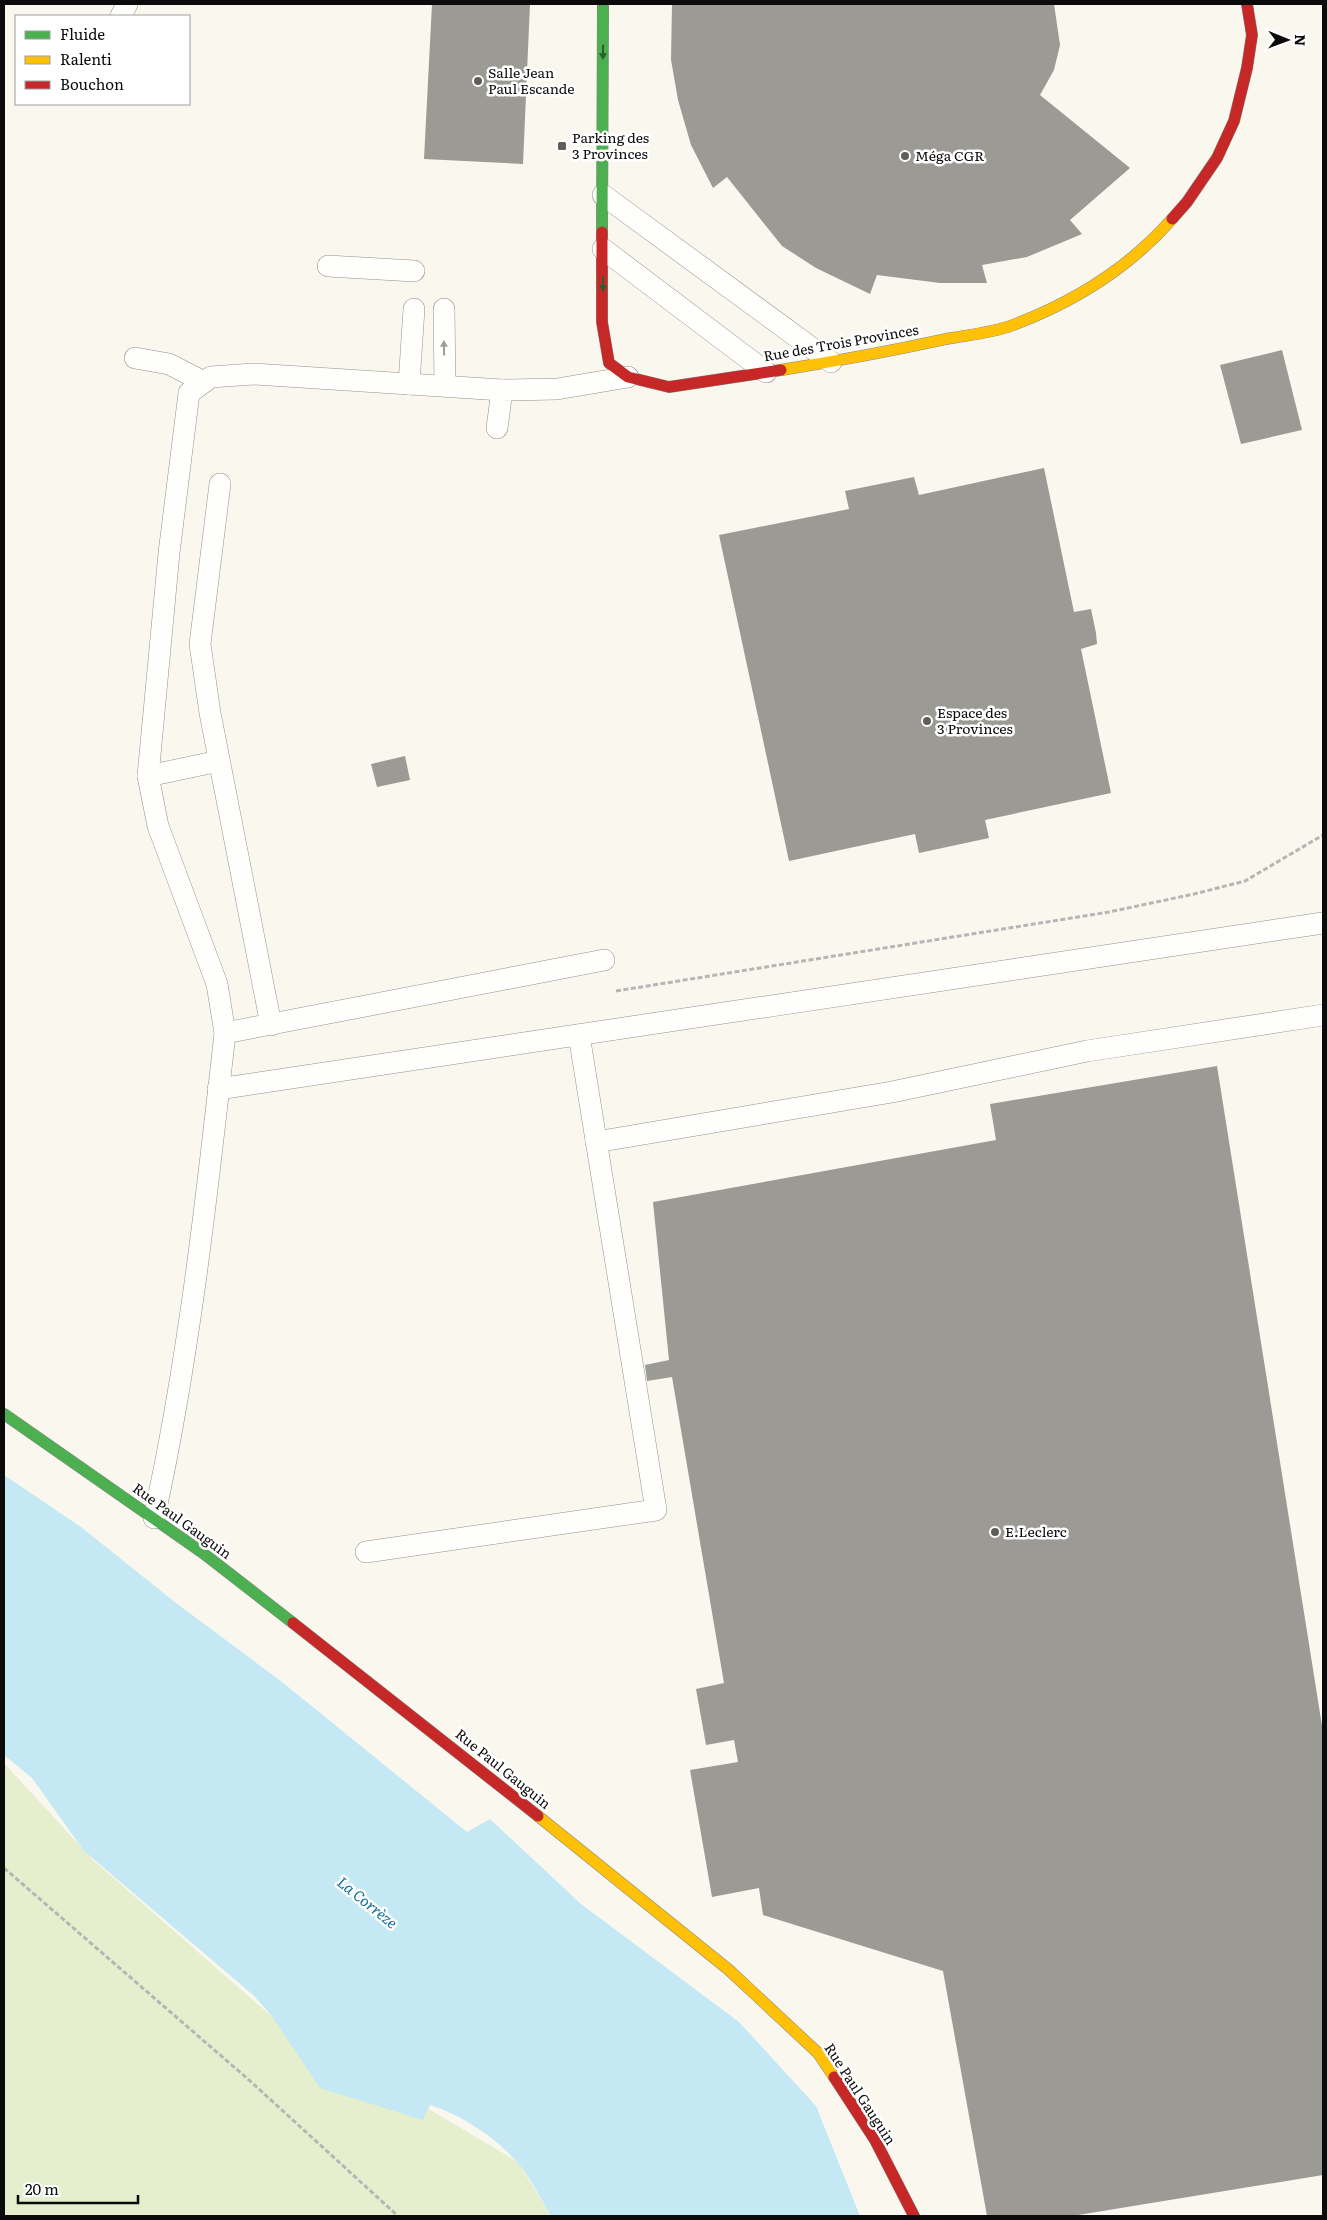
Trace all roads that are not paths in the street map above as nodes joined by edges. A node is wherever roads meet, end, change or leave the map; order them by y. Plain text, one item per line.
1 (603, 4) edge
2 (1246, 4) edge
3 (603, 195) junction
4 (603, 249) junction
5 (328, 266) dead end
6 (414, 271) dead end
7 (414, 309) dead end
8 (444, 309) dead end
9 (135, 358) dead end
10 (831, 362) junction
11 (766, 372) junction
12 (628, 377) junction
13 (204, 382) junction
14 (409, 384) junction
15 (445, 386) junction
16 (502, 390) junction
17 (497, 428) dead end
18 (220, 484) dead end
19 (219, 761) junction
20 (148, 776) junction
21 (1323, 923) edge
22 (604, 960) dead end
23 (1323, 1015) edge
24 (270, 1025) junction
25 (224, 1034) junction
26 (579, 1035) junction
27 (218, 1089) junction
28 (596, 1142) junction
29 (4, 1414) edge
30 (154, 1518) junction
31 (366, 1552) dead end
32 (914, 2216) edge

1 -> 3 street, Rue des Trois Provinces
2 - 10 street, Rue des Trois Provinces
3 - 4 street, Rue des Trois Provinces
3 - 10 lane
4 - 11 lane
4 -> 12 street, Rue des Trois Provinces
5 - 6 lane
7 - 14 lane
15 -> 8 lane
9 - 13 lane
10 - 11 street, Rue des Trois Provinces
11 - 12 street, Rue des Trois Provinces
12 - 16 lane
13 - 14 lane
13 - 20 lane
14 - 15 lane
15 - 16 lane
16 - 17 lane
18 - 19 lane
19 - 20 lane
19 - 24 lane
20 - 25 lane
21 - 26 lane
22 - 24 lane
23 - 28 lane
24 - 25 lane
25 - 27 lane
26 - 27 lane
26 - 28 lane
27 - 30 lane
28 - 31 lane
29 - 30 street, Rue Paul Gauguin
30 - 32 street, Rue Paul Gauguin

